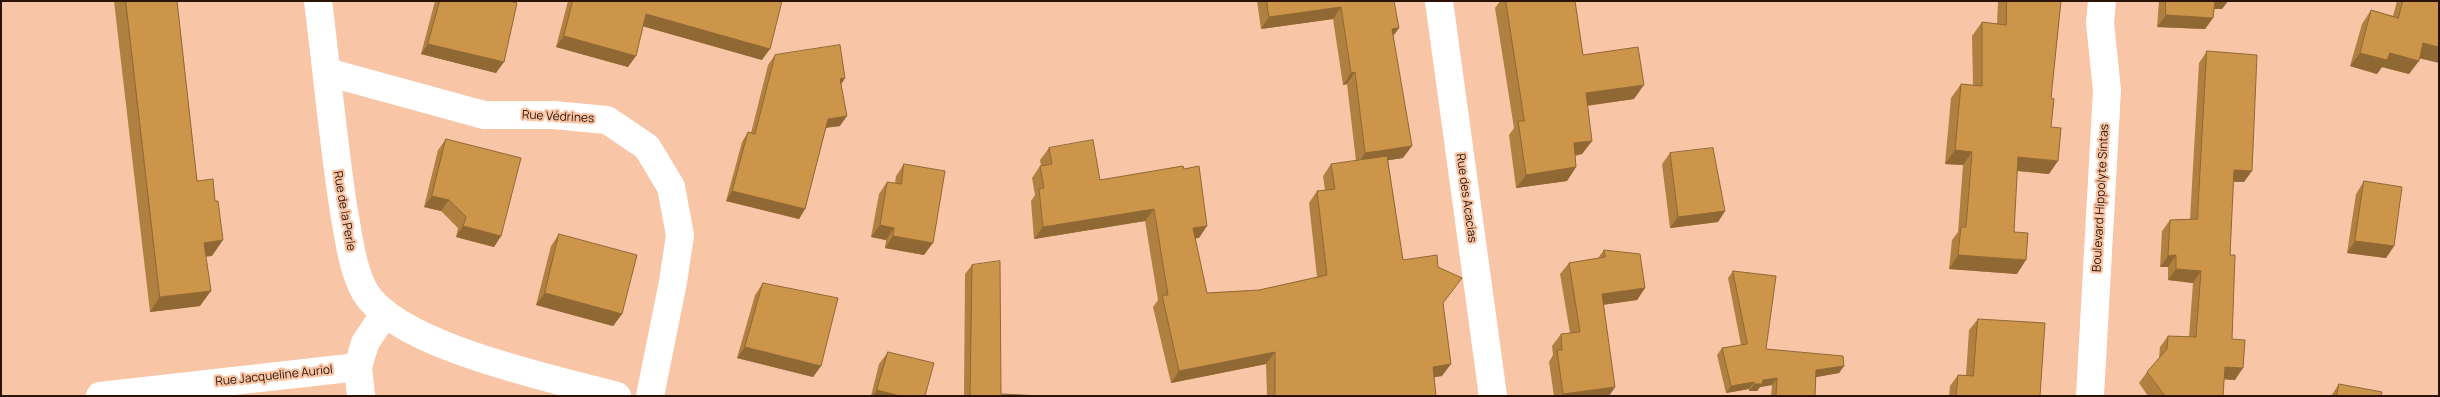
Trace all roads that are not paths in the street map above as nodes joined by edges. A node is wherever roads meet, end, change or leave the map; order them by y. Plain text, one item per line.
1 (318, 1) edge
2 (1439, 1) edge
3 (2102, 1) edge
4 (327, 72) junction
5 (385, 313) junction
6 (358, 367) junction
7 (100, 396) edge
8 (361, 396) edge
9 (617, 396) edge
10 (650, 396) edge
11 (1493, 396) edge
12 (2090, 396) edge

1 - 4 street, Rue de la Perle
2 - 11 street, Rue des Acacias
3 - 12 street, Boulevard Hippolyte Sintas
4 - 5 street, Rue de la Perle
4 - 10 street, Rue Védrines
5 - 6 street
5 - 9 street, Rue de la Perle
6 - 7 street, Rue Jacqueline Auriol
6 - 8 street

